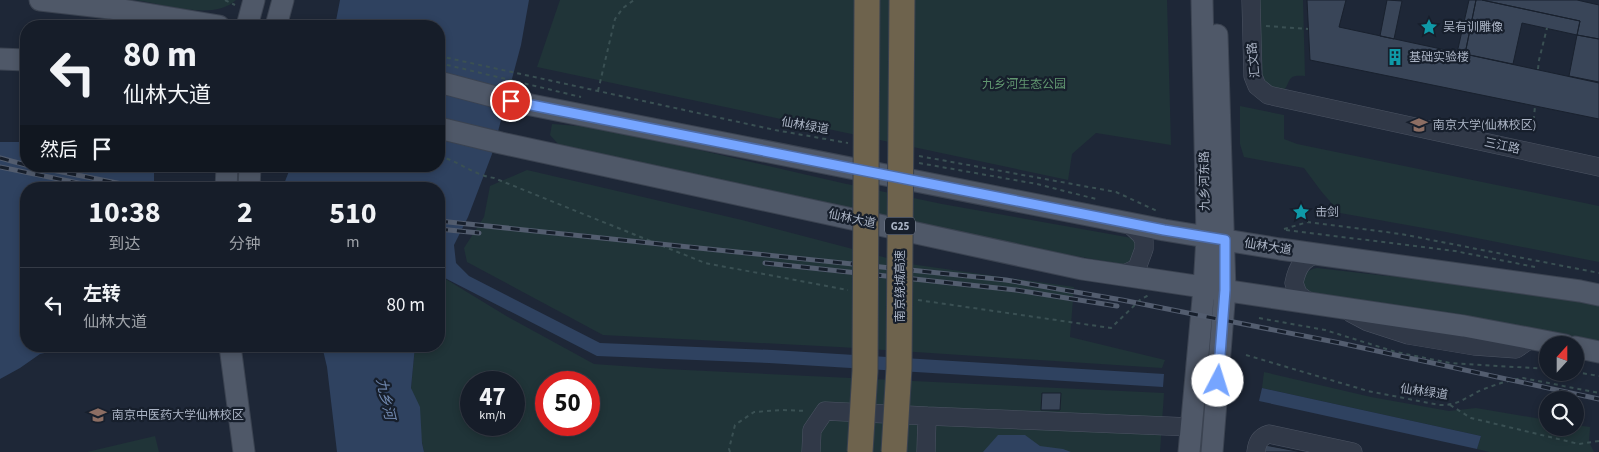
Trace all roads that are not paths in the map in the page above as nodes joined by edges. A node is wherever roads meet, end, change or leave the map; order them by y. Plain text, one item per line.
1 (40, 0) edge
2 (254, 0) edge
3 (283, 0) edge
4 (868, 0) edge
5 (902, 0) edge
6 (1202, 0) edge
7 (1215, 0) edge
8 (1251, 0) edge
9 (183, 20) edge
10 (249, 20) edge
11 (278, 20) edge
12 (0, 59) edge
13 (20, 60) edge
14 (445, 84) edge
15 (1287, 100) joint
16 (445, 129) edge
17 (1599, 167) edge
18 (1128, 222) junction
19 (1216, 238) junction
20 (1317, 254) junction
21 (1122, 276) junction
22 (1204, 288) junction
23 (1225, 290) junction
24 (1599, 295) edge
25 (1310, 303) junction
26 (1539, 339) edge
27 (1584, 349) edge
28 (231, 352) edge
29 (243, 352) edge
30 (1599, 352) edge
31 (926, 416) junction
32 (1191, 426) junction
33 (244, 452) edge
34 (257, 452) edge
35 (811, 452) edge
36 (860, 452) edge
37 (894, 452) edge
38 (926, 452) edge
39 (1189, 452) edge
40 (1212, 452) edge
41 (1256, 452) edge
42 (1353, 452) edge

1 - 9 main road
2 - 10 main road
3 - 11 main road
4 - 36 highway, bridge
5 - 37 highway, 南京绕城高速 / G25, bridge
6 - 19 main road, 九乡河东路
7 - 19 main road, 九乡河东路
8 - 15 street, 汇文路
12 - 13 main road
14 - 18 main road, 仙林大道
15 - 17 street, 三江路
16 - 21 main road, 仙林大道
18 - 19 main road, 仙林大道
18 - 21 street
19 - 20 main road, 仙林大道
19 - 22 main road, 九乡河东路
19 - 23 main road, 九乡河东路
20 - 24 main road, 仙林大道
20 - 25 street
21 - 22 main road, 仙林大道
22 - 23 main road, 仙林大道
22 - 32 main road, 九乡河东路
23 - 25 main road, 仙林大道
23 - 40 main road, 九乡河东路
25 - 26 main road, 仙林大道
27 - 30 main road
28 - 33 main road
29 - 34 main road
31 - 32 street
31 - 35 street
31 - 38 street
32 - 39 main road, 九乡河东路
41 - 42 street

